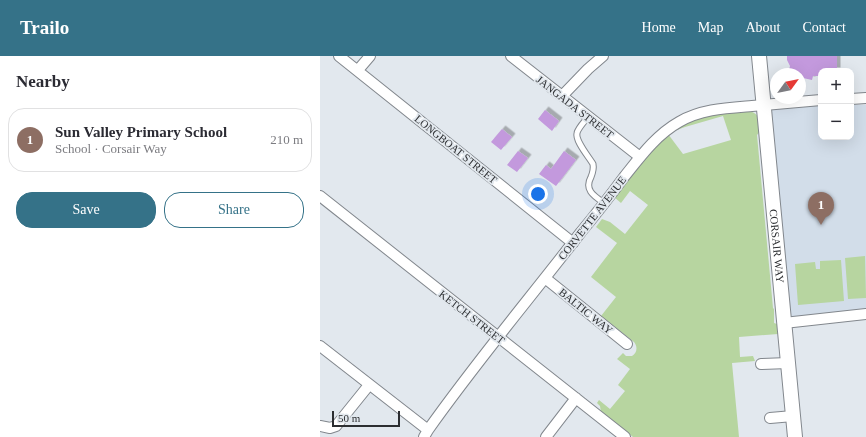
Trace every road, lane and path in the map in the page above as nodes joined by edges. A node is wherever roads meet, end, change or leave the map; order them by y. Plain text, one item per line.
1 (339, 56) edge
2 (370, 56) edge
3 (511, 56) edge
4 (602, 56) edge
5 (759, 56) edge
6 (358, 70) junction
7 (562, 96) junction
8 (866, 98) edge
9 (854, 99) edge
10 (818, 100) edge
11 (764, 105) junction
12 (588, 117) junction
13 (640, 157) junction
14 (320, 196) edge
15 (604, 204) junction
16 (573, 242) junction
17 (545, 278) junction
18 (866, 314) edge
19 (784, 323) junction
20 (498, 337) junction
21 (627, 344) dead end
22 (320, 346) edge
23 (788, 363) junction
24 (761, 364) dead end
25 (369, 385) junction
26 (576, 398) junction
27 (793, 416) junction
28 (770, 418) dead end
29 (320, 426) edge
30 (426, 434) edge
31 (546, 437) edge
32 (625, 437) edge
33 (794, 437) edge

1 - 6 street, LONGBOAT STREET
2 - 6 street
3 - 7 street, JANGADA STREET
4 - 7 street
5 - 11 street, CORSAIR WAY
6 - 16 street, LONGBOAT STREET
7 - 12 street, JANGADA STREET
8 - 9 street
10 - 11 street, CORVETTE AVENUE
11 - 13 street, CORVETTE AVENUE
11 - 19 street, CORSAIR WAY
12 - 13 street, JANGADA STREET
12 - 15 lane
13 - 15 street, CORVETTE AVENUE
14 - 20 street, KETCH STREET
15 - 16 street, CORVETTE AVENUE
16 - 17 street, CORVETTE AVENUE
17 - 20 street, CORVETTE AVENUE
17 - 21 street, BALTIC WAY
18 - 19 street
19 - 23 street, CORSAIR WAY
20 - 26 street, KETCH STREET
20 - 30 street, CORVETTE AVENUE
22 - 25 street
23 - 24 street
23 - 27 street, CORSAIR WAY
25 - 29 street
25 - 30 street
26 - 31 street
26 - 32 street, KETCH STREET
27 - 28 street
27 - 33 street, CORSAIR WAY

